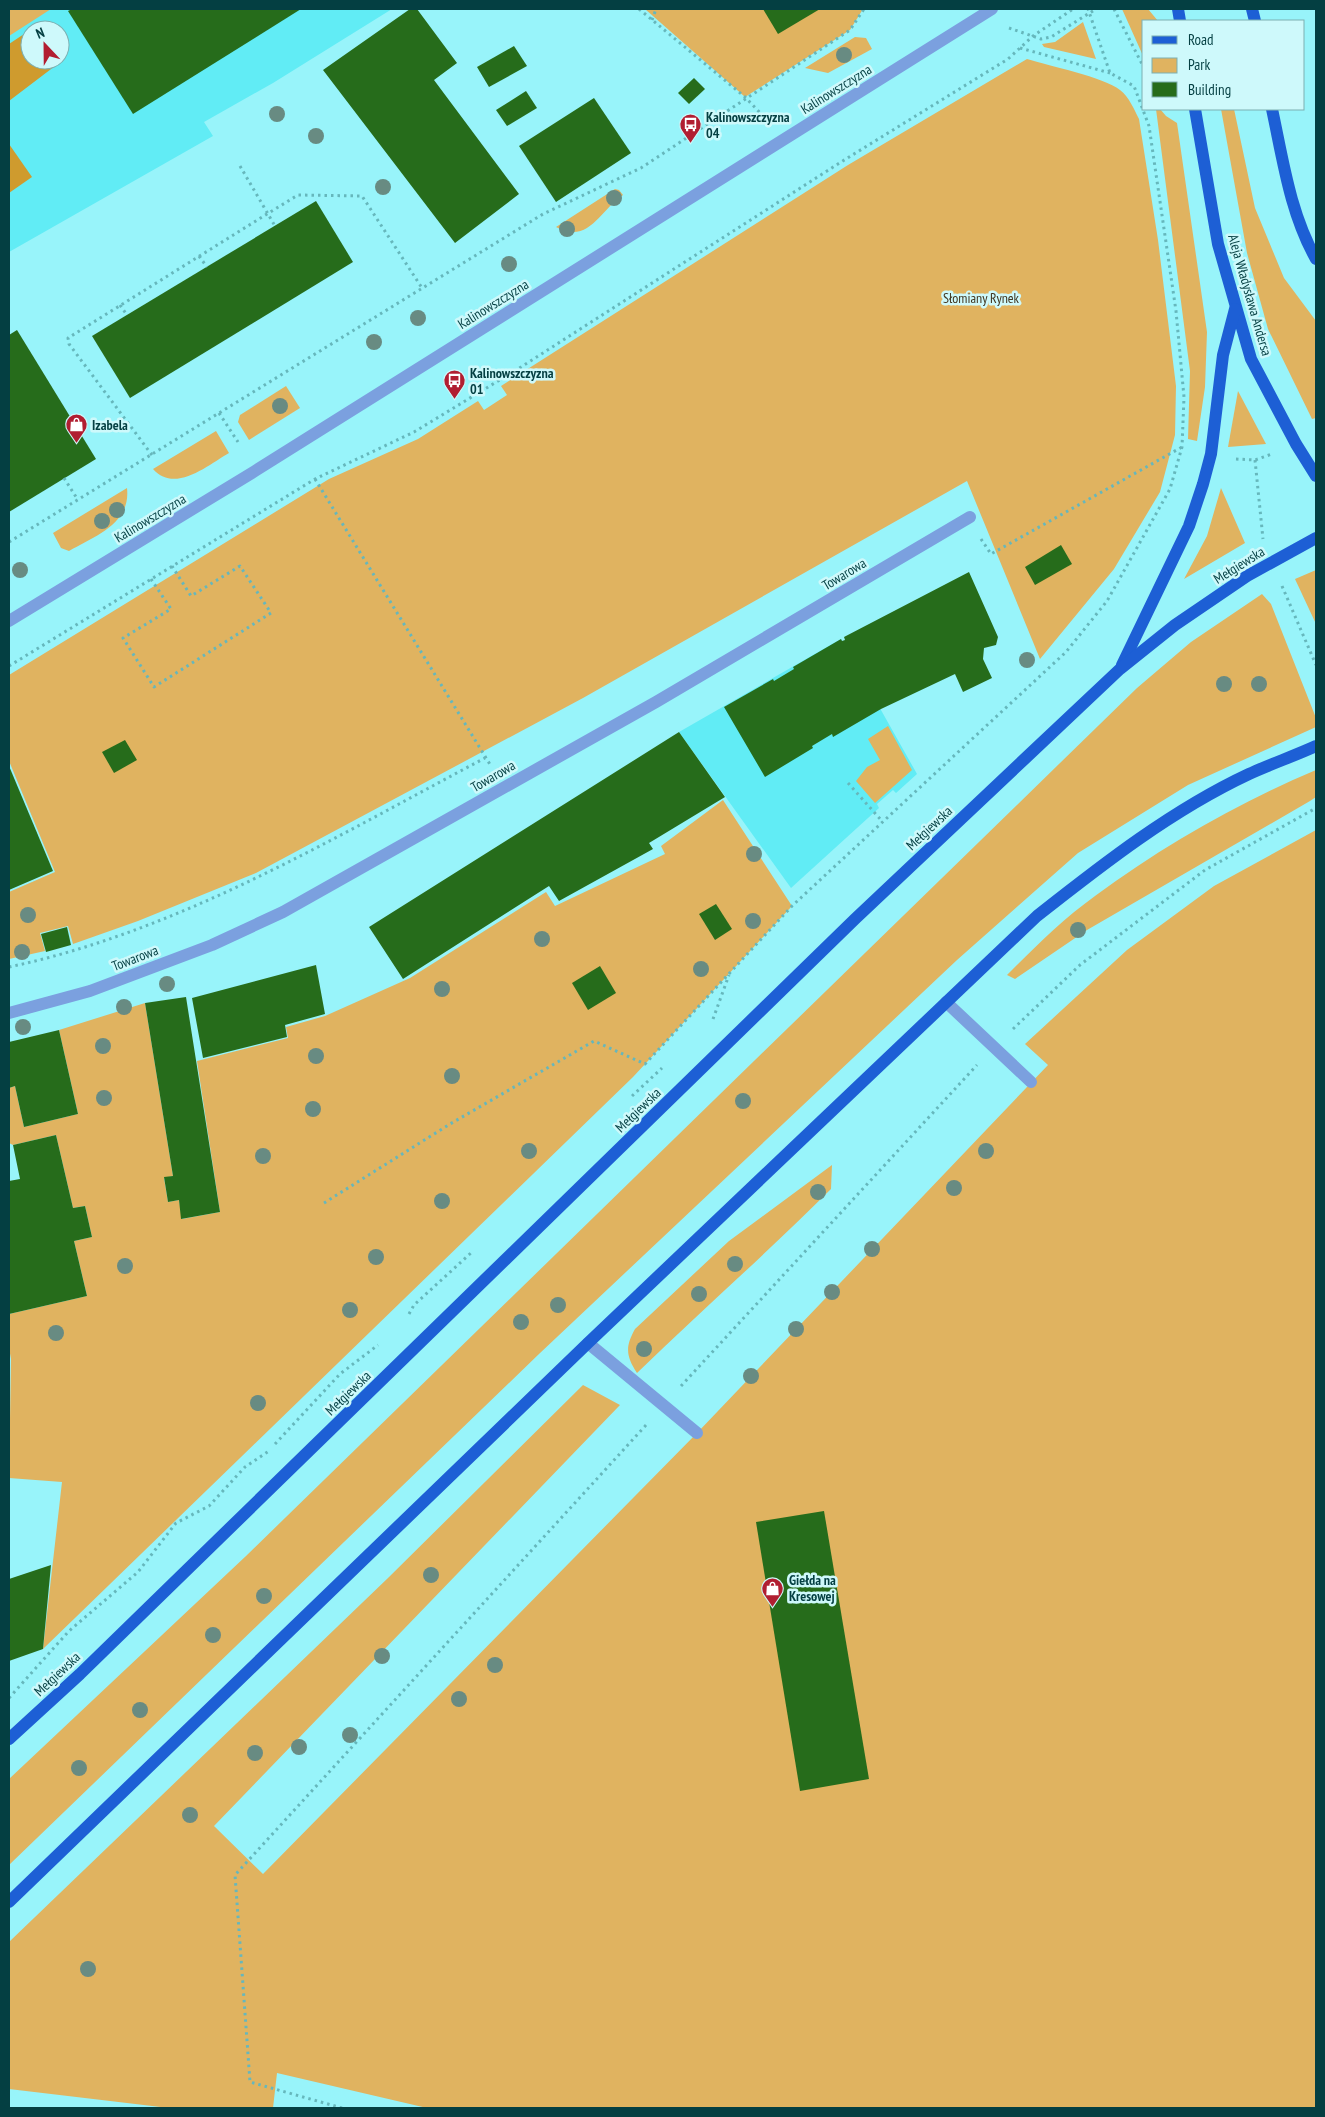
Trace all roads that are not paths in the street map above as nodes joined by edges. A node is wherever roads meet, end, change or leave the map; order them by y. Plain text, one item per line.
1 (992, 9) edge
2 (1195, 110) edge
3 (1272, 110) edge
4 (1316, 259) edge
5 (1235, 309) junction
6 (1316, 476) edge
7 (970, 517) dead end
8 (1316, 538) edge
9 (9, 621) edge
10 (1120, 668) junction
11 (1316, 746) edge
12 (946, 1002) junction
13 (9, 1014) edge
14 (1031, 1082) dead end
15 (588, 1343) junction
16 (697, 1433) dead end
17 (9, 1739) edge
18 (9, 1902) edge

1 - 9 street, Kalinowszczyzna
2 - 5 main road, Aleja Władysława Andersa
3 - 4 main road
5 - 6 main road, Aleja Władysława Andersa
5 - 10 main road
7 - 13 street, Towarowa
8 - 10 main road, Mełgiewska
10 - 17 main road, Mełgiewska
11 - 12 main road
12 - 14 street
12 - 15 main road
15 - 16 street
15 - 18 main road

